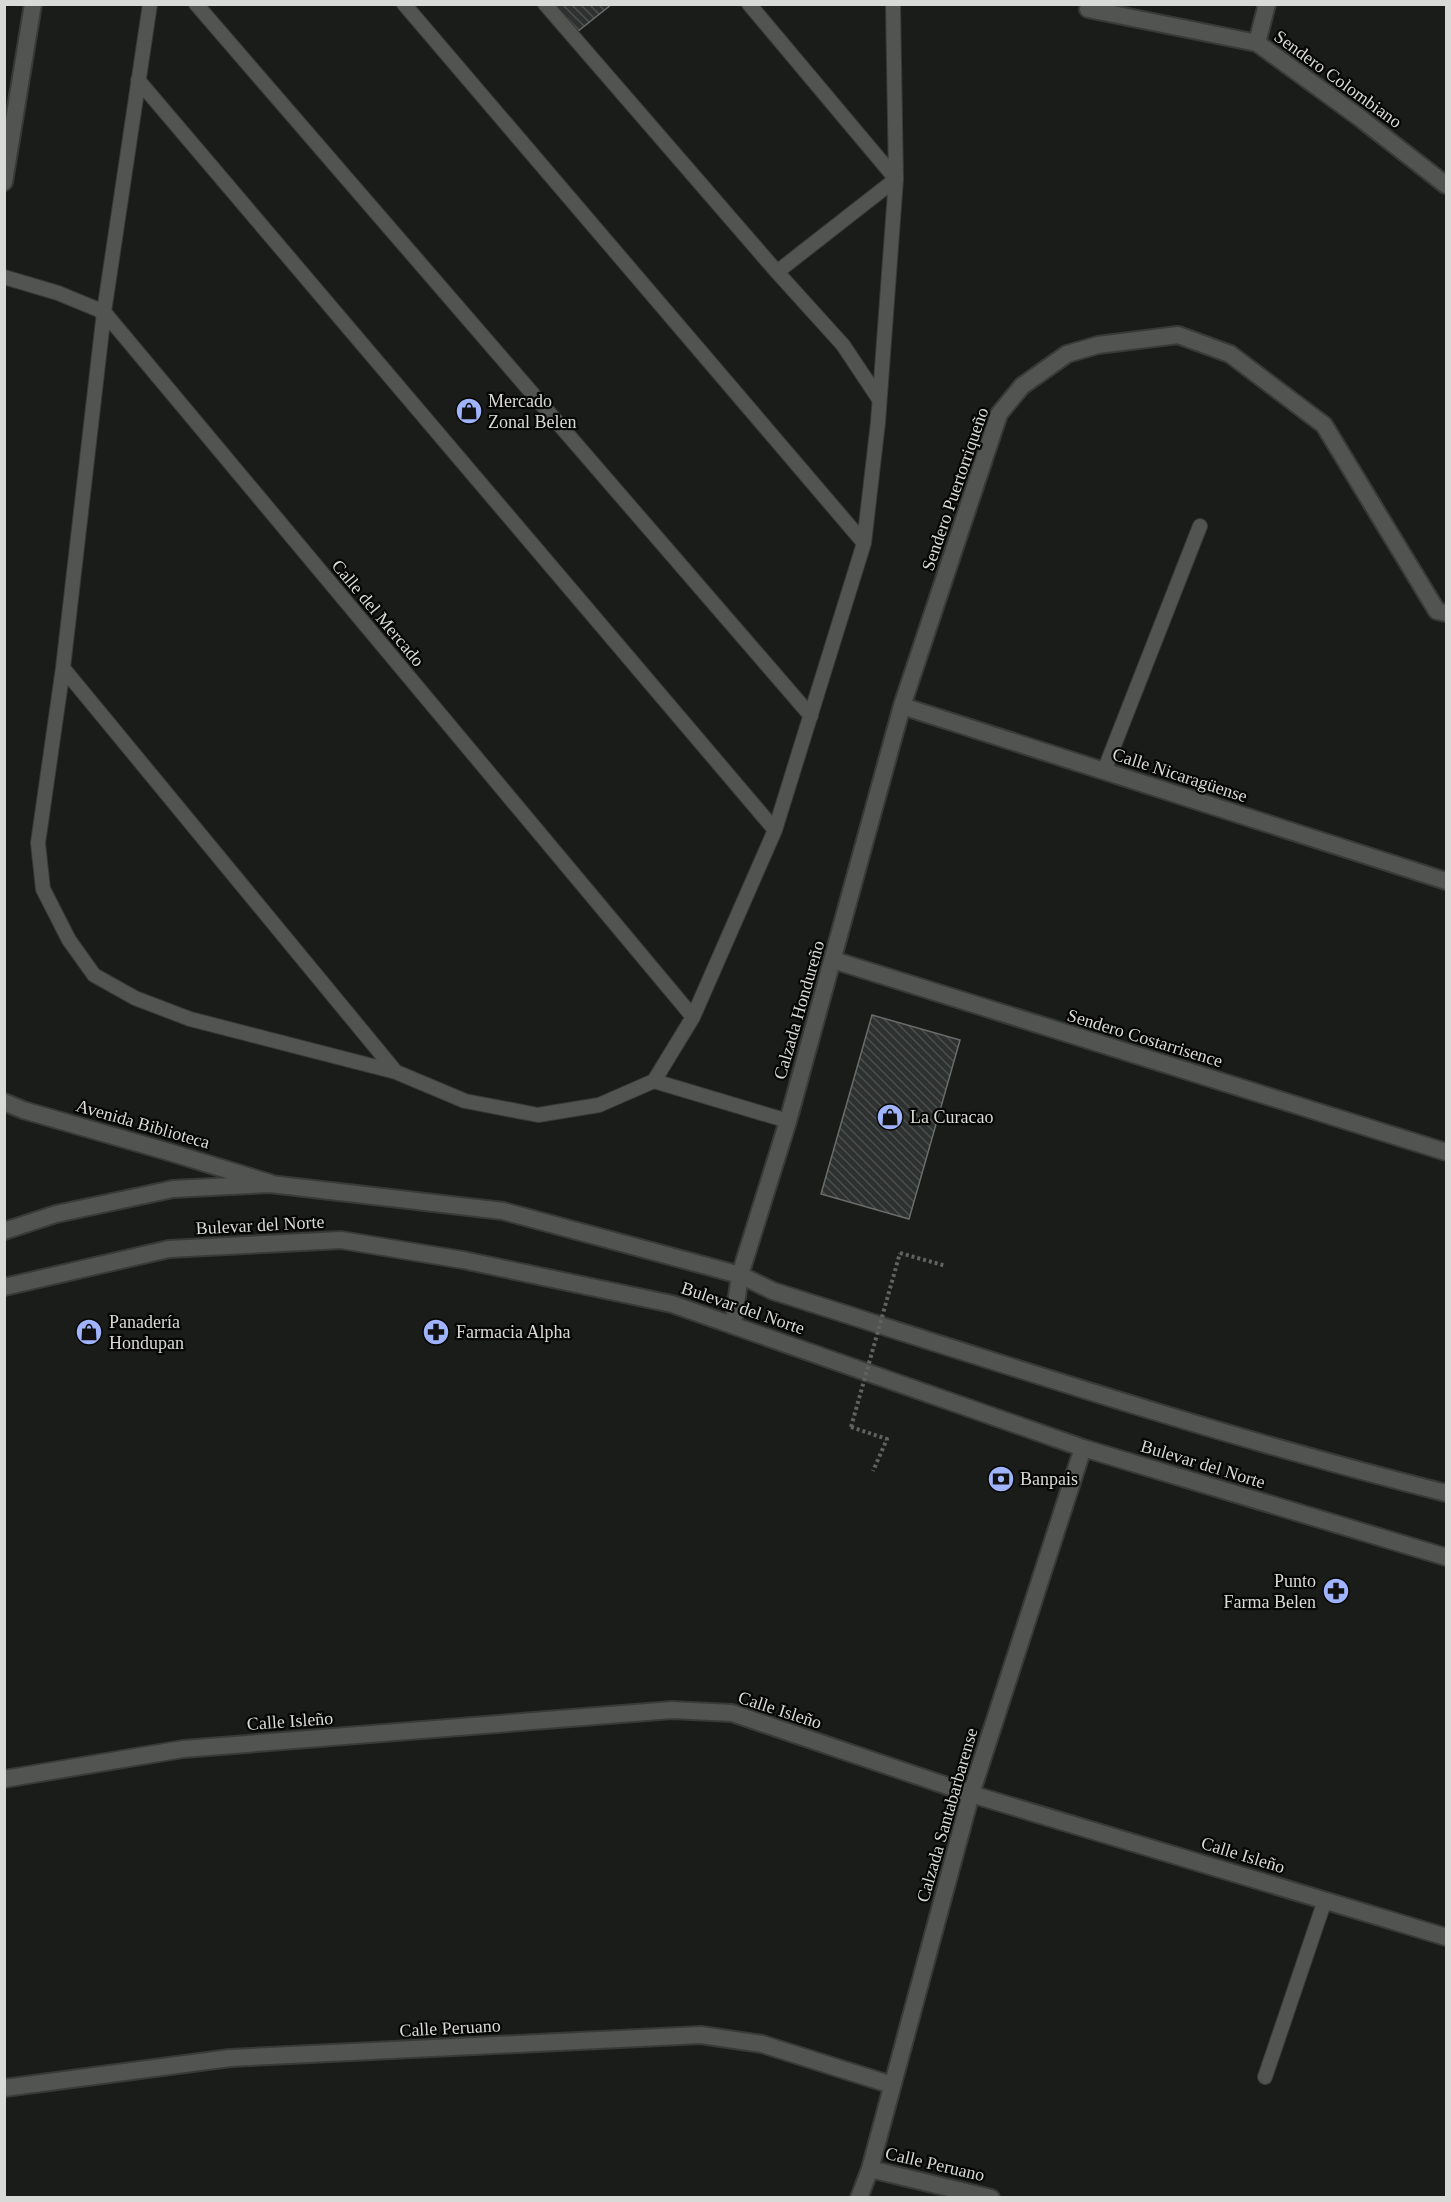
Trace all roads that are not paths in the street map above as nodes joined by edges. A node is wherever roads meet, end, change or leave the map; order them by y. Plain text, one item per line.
1 (33, 4) edge
2 (150, 4) edge
3 (196, 4) edge
4 (405, 4) edge
5 (545, 4) edge
6 (749, 4) edge
7 (893, 4) edge
8 (1267, 4) edge
9 (1088, 9) dead end
10 (1257, 43) junction
11 (138, 80) junction
12 (896, 179) junction
13 (4, 182) edge
14 (1446, 185) edge
15 (777, 272) junction
16 (4, 277) edge
17 (104, 312) junction
18 (879, 399) junction
19 (1200, 526) dead end
20 (864, 543) junction
21 (1446, 613) edge
22 (63, 668) junction
23 (902, 706) junction
24 (811, 716) junction
25 (1104, 771) junction
26 (775, 830) junction
27 (1446, 882) edge
28 (833, 960) junction
29 (693, 1017) junction
30 (396, 1072) junction
31 (654, 1081) junction
32 (4, 1101) edge
33 (788, 1121) junction
34 (1446, 1152) edge
35 (270, 1184) junction
36 (4, 1231) edge
37 (740, 1275) junction
38 (4, 1287) edge
39 (733, 1325) junction
40 (1083, 1448) junction
41 (1446, 1493) edge
42 (1446, 1557) edge
43 (4, 1779) edge
44 (971, 1794) junction
45 (1325, 1900) junction
46 (1446, 1936) edge
47 (1265, 2077) dead end
48 (892, 2085) junction
49 (4, 2088) edge
50 (870, 2169) junction
51 (859, 2198) edge
52 (991, 2198) edge

1 - 13 street
2 - 11 lane
3 - 24 lane
4 - 20 lane
5 - 15 lane
6 - 12 lane
7 - 12 lane
8 - 10 street
9 - 10 street, Sendero Colombiano
10 - 14 street, Sendero Colombiano
11 - 17 lane
11 - 26 lane
12 - 15 lane
12 - 18 lane
15 - 18 lane
16 - 17 lane, Calle del Mercado
17 - 22 lane
17 - 29 lane, Calle del Mercado
18 - 20 lane
19 - 25 lane
20 - 24 lane
21 - 23 street, Sendero Puertorriqueño
22 - 30 lane
22 - 30 lane
23 - 25 street, Calle Nicaragüense
23 - 28 street, Calzada Hondureño
24 - 26 lane
25 - 27 street, Calle Nicaragüense
26 - 29 lane
28 - 33 street, Calzada Hondureño
28 - 34 street, Sendero Costarrisence
29 - 31 lane
30 - 31 lane
31 - 33 lane
32 - 35 street, Avenida Biblioteca
33 - 37 street, Calzada Hondureño
35 - 36 street, Bulevar del Norte
35 - 37 street, Bulevar del Norte
37 - 39 street, Calzada Hondureño
37 - 41 street, Bulevar del Norte
38 - 39 street, Bulevar del Norte
39 - 40 street, Bulevar del Norte
40 - 42 street, Bulevar del Norte
40 - 44 street, Calzada Santabarbarense
43 - 44 street, Calle Isleño
44 - 45 street, Calle Isleño
44 - 48 street, Calzada Santabarbarense
45 - 46 street, Calle Isleño
45 - 47 lane
48 - 49 street, Calle Peruano
48 - 50 street, Calzada Santabarbarense
50 - 51 street, Calzada Santabarbarense
50 - 52 street, Calle Peruano

